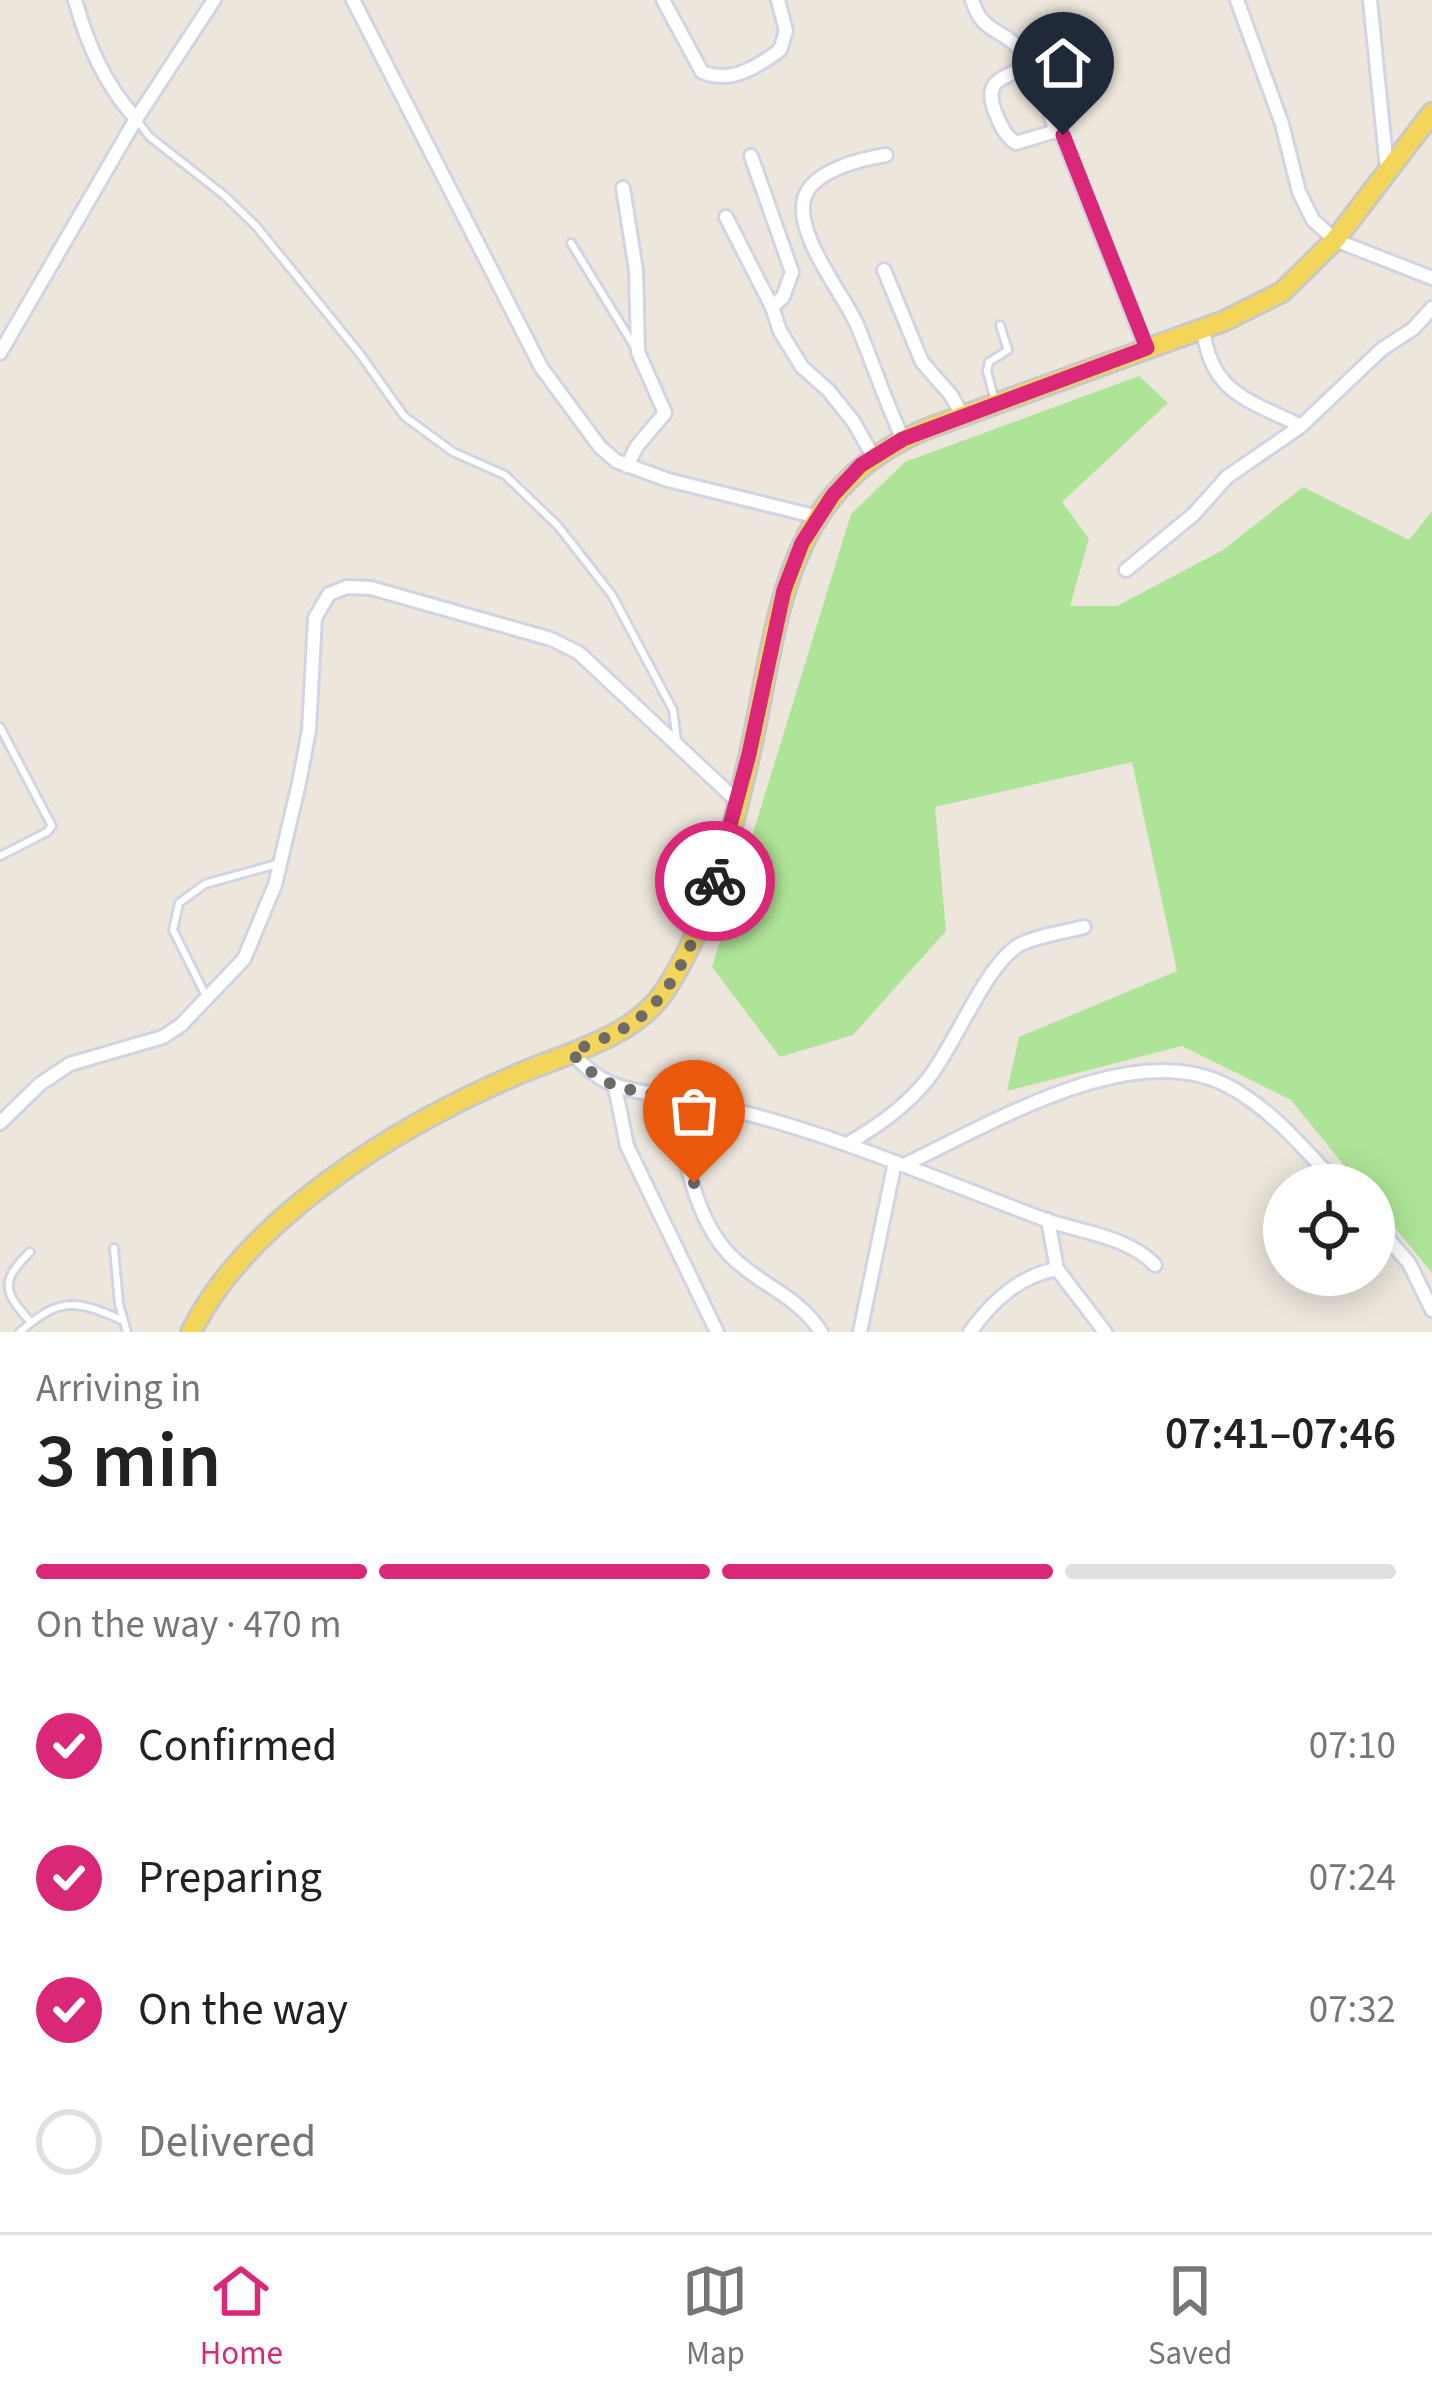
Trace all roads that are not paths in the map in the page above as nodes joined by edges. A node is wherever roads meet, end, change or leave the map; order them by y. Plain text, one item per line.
1 (75, 0) edge
2 (214, 0) edge
3 (353, 0) edge
4 (663, 0) edge
5 (778, 0) edge
6 (972, 0) edge
7 (1237, 0) edge
8 (1370, 0) edge
9 (1031, 66) junction
10 (1432, 113) edge
11 (136, 119) junction
12 (1056, 131) junction
13 (886, 155) dead end
14 (751, 156) dead end
15 (1387, 169) junction
16 (623, 188) dead end
17 (726, 217) dead end
18 (1335, 240) junction
19 (571, 243) dead end
20 (884, 270) dead end
21 (1432, 278) edge
22 (772, 307) junction
23 (1432, 308) edge
24 (1000, 325) dead end
25 (1203, 329) junction
26 (1147, 348) junction
27 (638, 352) junction
28 (0, 353) edge
29 (996, 404) junction
30 (962, 415) junction
31 (1301, 426) junction
32 (903, 439) junction
33 (873, 456) junction
34 (627, 466) junction
35 (818, 517) junction
36 (1126, 570) dead end
37 (0, 727) edge
38 (677, 744) junction
39 (737, 801) junction
40 (0, 856) edge
41 (280, 862) junction
42 (1084, 927) dead end
43 (208, 999) junction
44 (571, 1052) junction
45 (615, 1087) junction
46 (670, 1097) junction
47 (0, 1123) edge
48 (848, 1143) junction
49 (900, 1163) junction
50 (1318, 1164) edge
51 (1048, 1220) junction
52 (114, 1248) dead end
53 (1395, 1248) edge
54 (30, 1252) dead end
55 (1155, 1265) dead end
56 (1057, 1269) junction
57 (1432, 1310) edge
58 (124, 1321) junction
59 (31, 1322) junction
60 (20, 1332) edge
61 (127, 1332) edge
62 (191, 1332) edge
63 (717, 1332) edge
64 (820, 1332) edge
65 (860, 1332) edge
66 (970, 1332) edge
67 (1105, 1332) edge

1 - 11 street
2 - 11 street
3 - 34 street
4 - 5 street
6 - 9 street
7 - 18 street
8 - 15 street
9 - 12 street
9 - 12 street
10 - 15 main road
11 - 28 street
11 - 38 lane
12 - 26 street
13 - 32 street
14 - 22 street
15 - 18 main road
16 - 27 street
17 - 22 street
18 - 21 street
18 - 25 main road
19 - 27 lane
20 - 30 street
22 - 33 street
23 - 31 street
24 - 29 lane
25 - 26 main road
25 - 31 street
26 - 29 main road
27 - 34 street
29 - 30 main road
30 - 32 main road
31 - 36 street
32 - 33 main road
33 - 35 main road
34 - 35 street
35 - 39 main road
37 - 40 lane
38 - 39 street
38 - 41 street
39 - 44 main road
41 - 43 street
41 - 43 lane
42 - 48 street
43 - 47 street
44 - 45 street
44 - 62 main road
45 - 46 street
45 - 63 street
46 - 48 street
46 - 64 street
48 - 49 street
49 - 50 street
49 - 51 street
49 - 65 street
51 - 55 street
51 - 56 street
52 - 58 lane
53 - 57 street
54 - 59 lane
56 - 66 street
56 - 67 street
58 - 59 lane
58 - 61 lane
59 - 60 lane

